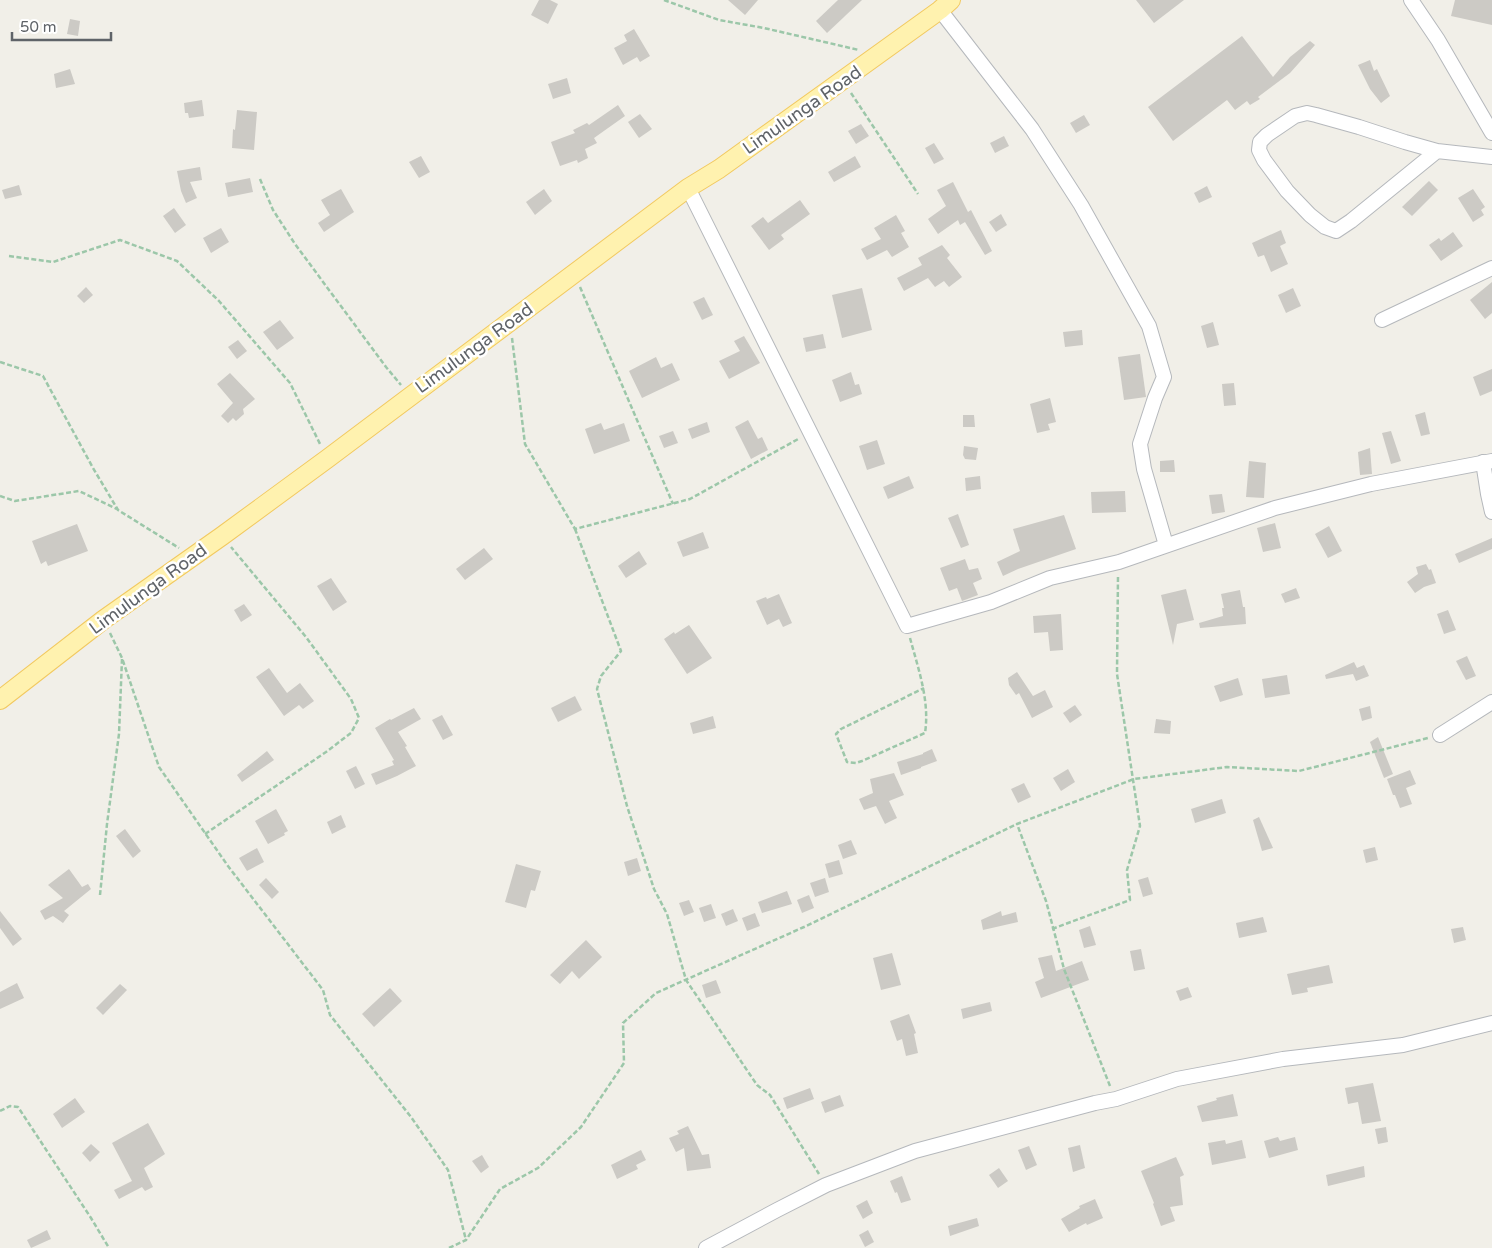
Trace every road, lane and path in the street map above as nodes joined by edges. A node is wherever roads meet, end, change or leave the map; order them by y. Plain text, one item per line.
1 (664, 0) edge
2 (1411, 0) edge
3 (946, 3) edge
4 (879, 54) junction
5 (843, 81) junction
6 (1492, 133) edge
7 (1437, 151) junction
8 (1492, 157) edge
9 (260, 179) dead end
10 (688, 188) junction
11 (918, 194) dead end
12 (9, 256) dead end
13 (1492, 268) edge
14 (575, 274) junction
15 (1382, 320) dead end
16 (510, 321) junction
17 (0, 362) edge
18 (410, 395) junction
19 (810, 432) junction
20 (327, 458) junction
21 (1488, 461) edge
22 (0, 496) edge
23 (673, 504) junction
24 (118, 510) junction
25 (1492, 512) edge
26 (575, 528) junction
27 (222, 536) junction
28 (1166, 545) junction
29 (192, 556) junction
30 (1119, 562) junction
31 (103, 620) junction
32 (907, 626) junction
33 (122, 658) junction
34 (924, 688) junction
35 (0, 700) edge
36 (1492, 702) edge
37 (1440, 735) joint
38 (1134, 779) junction
39 (1017, 824) junction
40 (205, 834) junction
41 (100, 895) dead end
42 (1052, 928) junction
43 (686, 980) junction
44 (1492, 1023) edge
45 (1116, 1099) junction
46 (0, 1111) edge
47 (826, 1185) junction
48 (466, 1240) junction
49 (109, 1248) edge
50 (449, 1248) edge
51 (706, 1248) edge

1 - 4 path
2 - 6 street
3 - 4 main road, Limulunga Road
3 - 28 street
4 - 5 main road, Limulunga Road
5 - 10 main road, Limulunga Road
5 - 11 path
7 - 7 street
7 - 8 street
9 - 18 path
10 - 14 main road, Limulunga Road
10 - 19 street
12 - 20 path
13 - 15 street
14 - 16 main road, Limulunga Road
14 - 23 path
16 - 18 main road, Limulunga Road
16 - 26 path
17 - 24 path
18 - 20 main road, Limulunga Road
19 - 23 path
19 - 32 street
20 - 27 main road, Limulunga Road
21 - 25 street
21 - 28 street
22 - 24 path
23 - 26 path
24 - 29 path
26 - 43 path
27 - 29 main road, Limulunga Road
27 - 40 path
28 - 30 street
29 - 31 main road, Limulunga Road
30 - 32 street
30 - 38 path
31 - 33 path
31 - 35 main road, Limulunga Road
32 - 34 path
33 - 40 path
33 - 41 path
34 - 34 path
36 - 37 street
37 - 38 path
38 - 39 path
38 - 42 path
39 - 42 path
39 - 43 path
40 - 48 path
42 - 45 path
43 - 47 path
43 - 48 path
44 - 45 street
45 - 47 street
46 - 49 path
47 - 51 street
48 - 50 path

